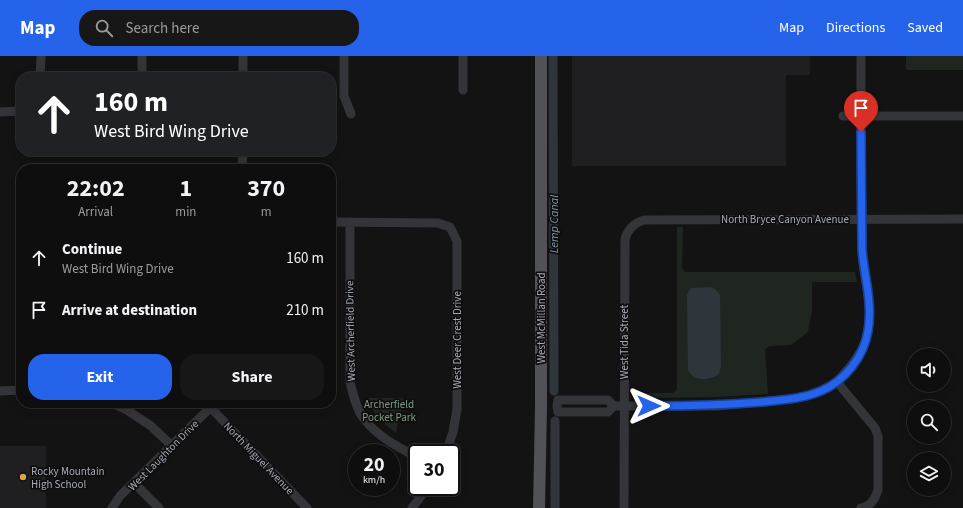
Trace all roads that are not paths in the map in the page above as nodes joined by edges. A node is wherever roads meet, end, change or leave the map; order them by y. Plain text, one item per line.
1 (41, 56) edge
2 (142, 56) edge
3 (243, 56) edge
4 (344, 56) edge
5 (463, 56) edge
6 (541, 56) edge
7 (861, 56) edge
8 (40, 72) edge
9 (142, 72) edge
10 (243, 72) edge
11 (463, 90) dead end
12 (16, 111) edge
13 (0, 112) edge
14 (351, 114) dead end
15 (843, 116) dead end
16 (861, 116) junction
17 (963, 116) edge
18 (861, 219) junction
19 (963, 219) edge
20 (336, 222) edge
21 (350, 222) junction
22 (632, 226) joint
23 (837, 382) junction
24 (0, 390) edge
25 (16, 390) edge
26 (541, 406) junction
27 (624, 406) junction
28 (123, 408) edge
29 (210, 408) edge
30 (216, 408) edge
31 (449, 444) edge
32 (172, 446) junction
33 (408, 452) edge
34 (134, 483) junction
35 (421, 496) edge
36 (112, 508) edge
37 (159, 508) edge
38 (307, 508) edge
39 (412, 508) edge
40 (539, 508) edge
41 (624, 508) edge
42 (861, 508) edge

1 - 8 street
2 - 9 street
3 - 10 street
4 - 14 street
5 - 11 street
6 - 26 main road, West McMillan Road
7 - 16 street
12 - 13 street
15 - 16 street
16 - 17 street
16 - 18 street
18 - 19 street, North Bryce Canyon Avenue
18 - 22 street, North Bryce Canyon Avenue
18 - 23 street
20 - 21 street
21 - 31 street, West Deer Crest Drive
21 - 33 street, West Archerfield Drive
22 - 27 street, West Tida Street
23 - 27 street
23 - 42 street
24 - 25 street
26 - 27 street
26 - 40 main road, West McMillan Road
27 - 41 street, West Tida Street
28 - 32 street
29 - 32 street, West Laughton Drive
30 - 38 street, North Miguel Avenue
32 - 34 street, West Laughton Drive
34 - 36 street, West Laughton Drive
34 - 37 street
35 - 39 street

